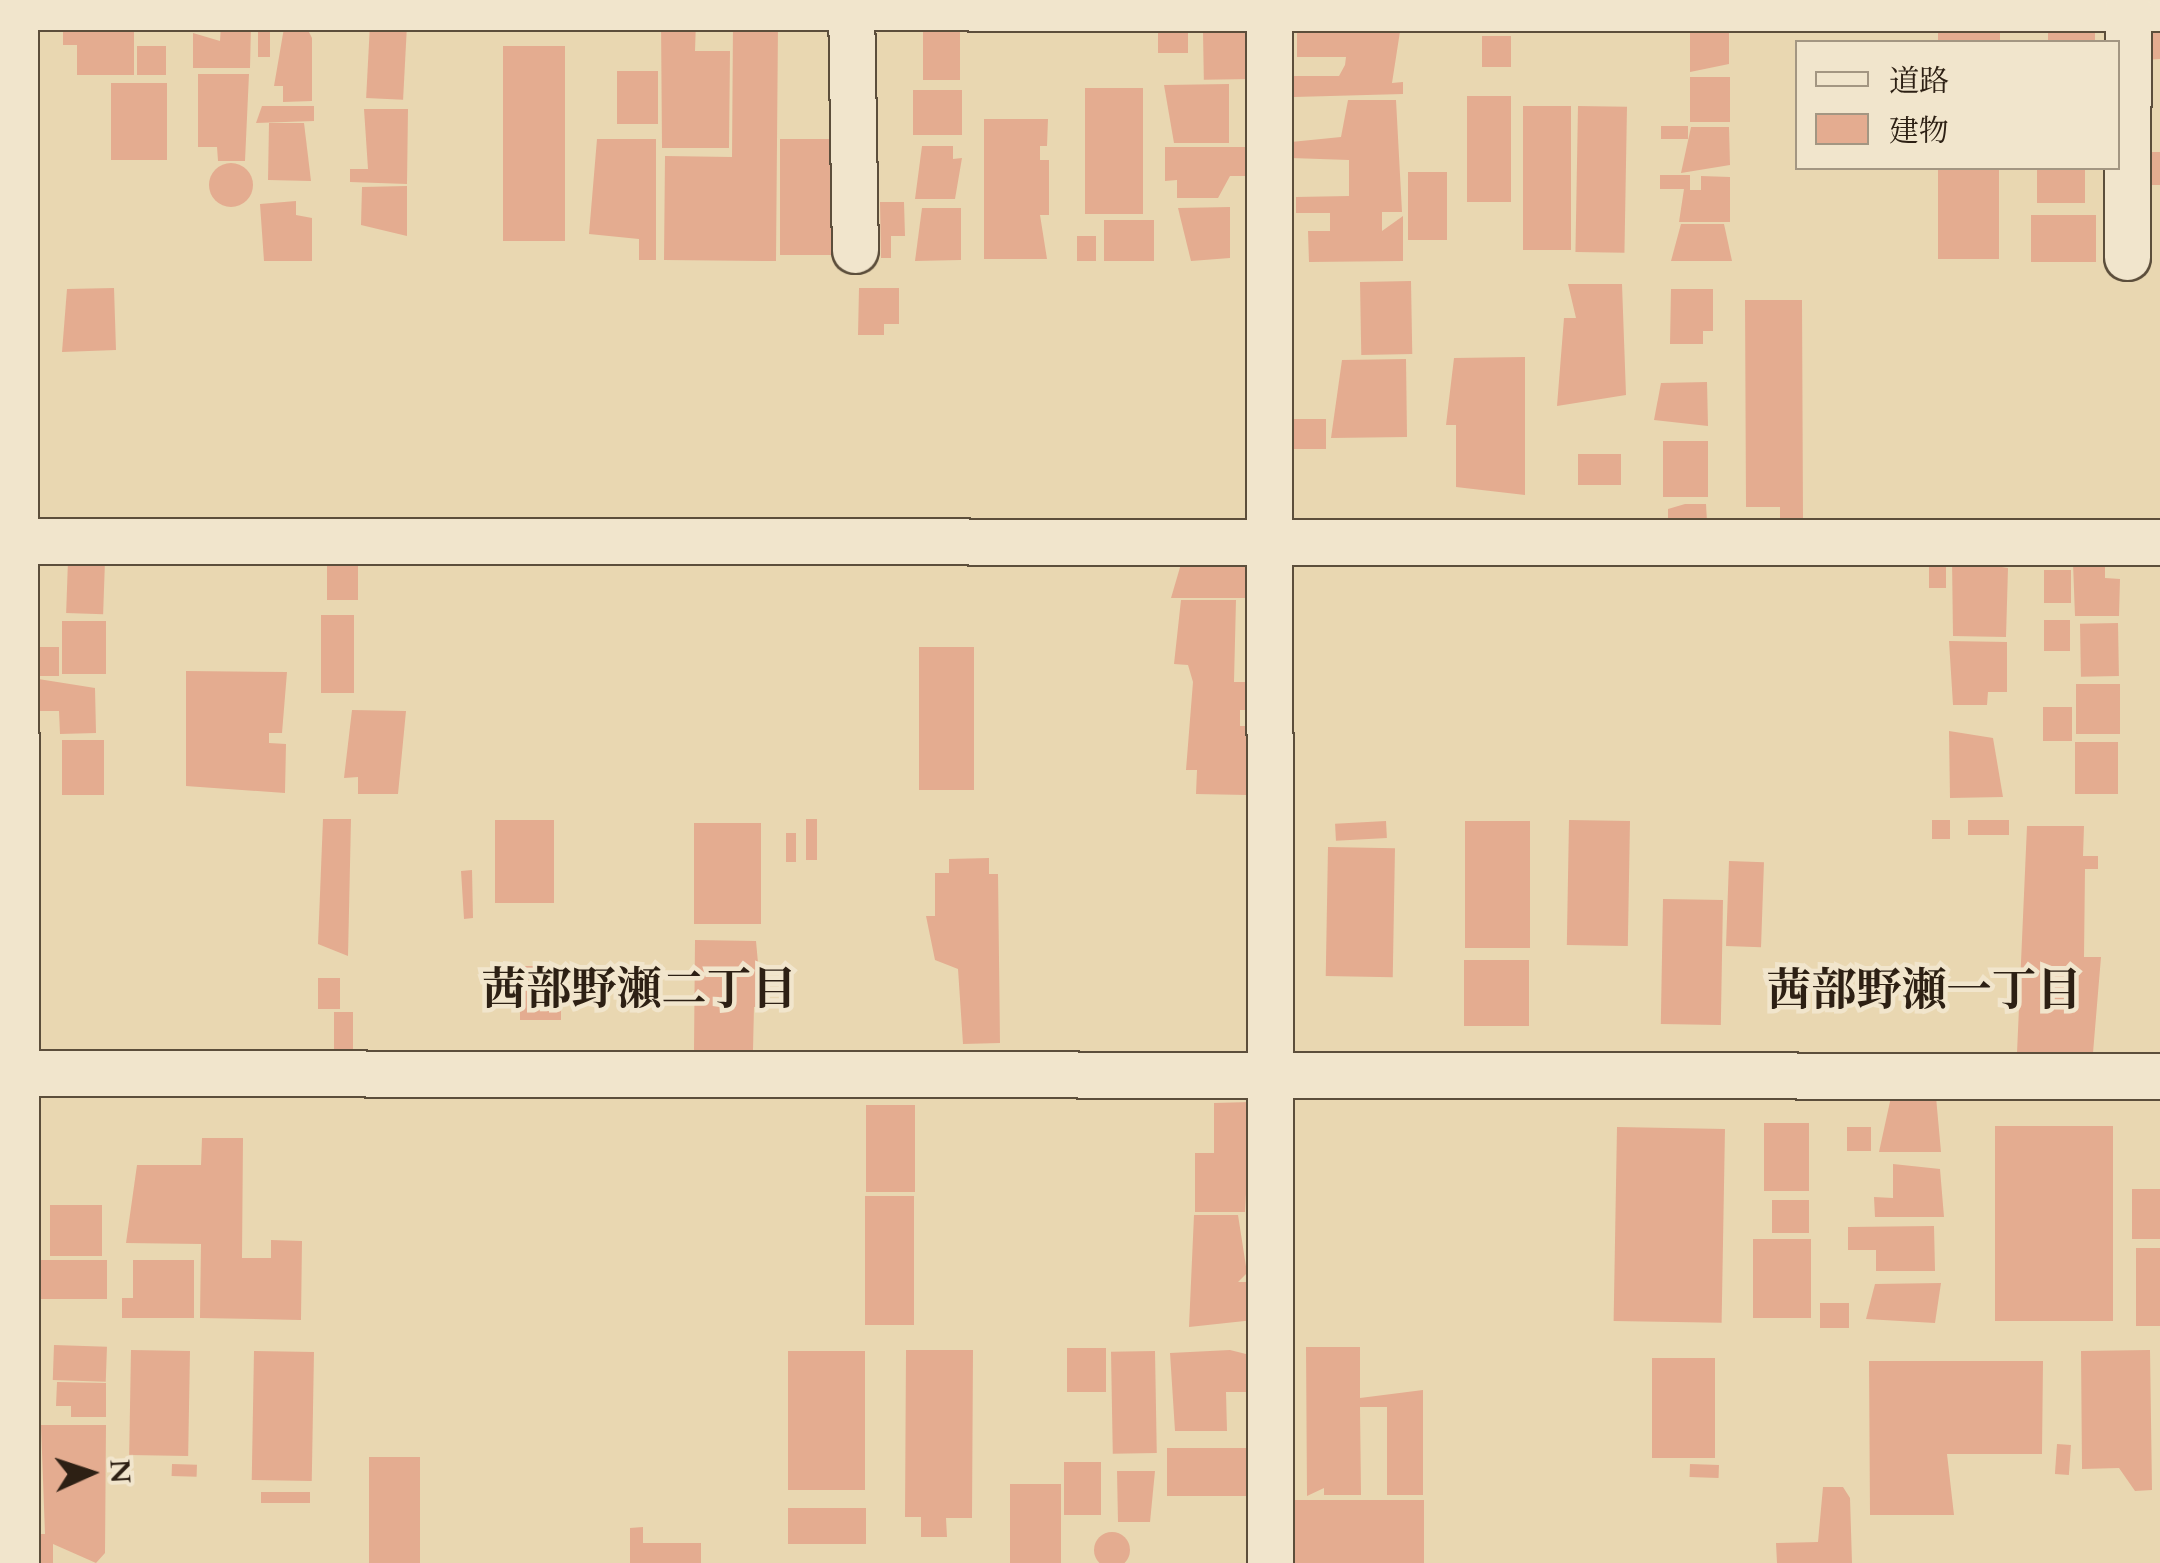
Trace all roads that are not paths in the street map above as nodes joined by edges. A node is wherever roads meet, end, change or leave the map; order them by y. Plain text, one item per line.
1 (834, 2) edge
2 (315, 3) edge
3 (1269, 3) edge
4 (1892, 3) edge
5 (10, 4) edge
6 (2124, 6) edge
7 (854, 250) dead end
8 (2127, 257) dead end
9 (9, 541) edge
10 (2160, 542) edge
11 (1274, 544) junction
12 (9, 1073) edge
13 (1272, 1076) junction
14 (2160, 1076) edge
15 (16, 1563) edge
16 (1270, 1563) edge

1 - 2 street
1 - 3 street
1 - 7 street
2 - 5 street
3 - 4 street
3 - 11 street
4 - 6 street
5 - 9 street
6 - 8 street
9 - 11 street
9 - 12 street
10 - 11 street
11 - 13 street
12 - 13 street
12 - 15 street
13 - 14 street
13 - 16 street

